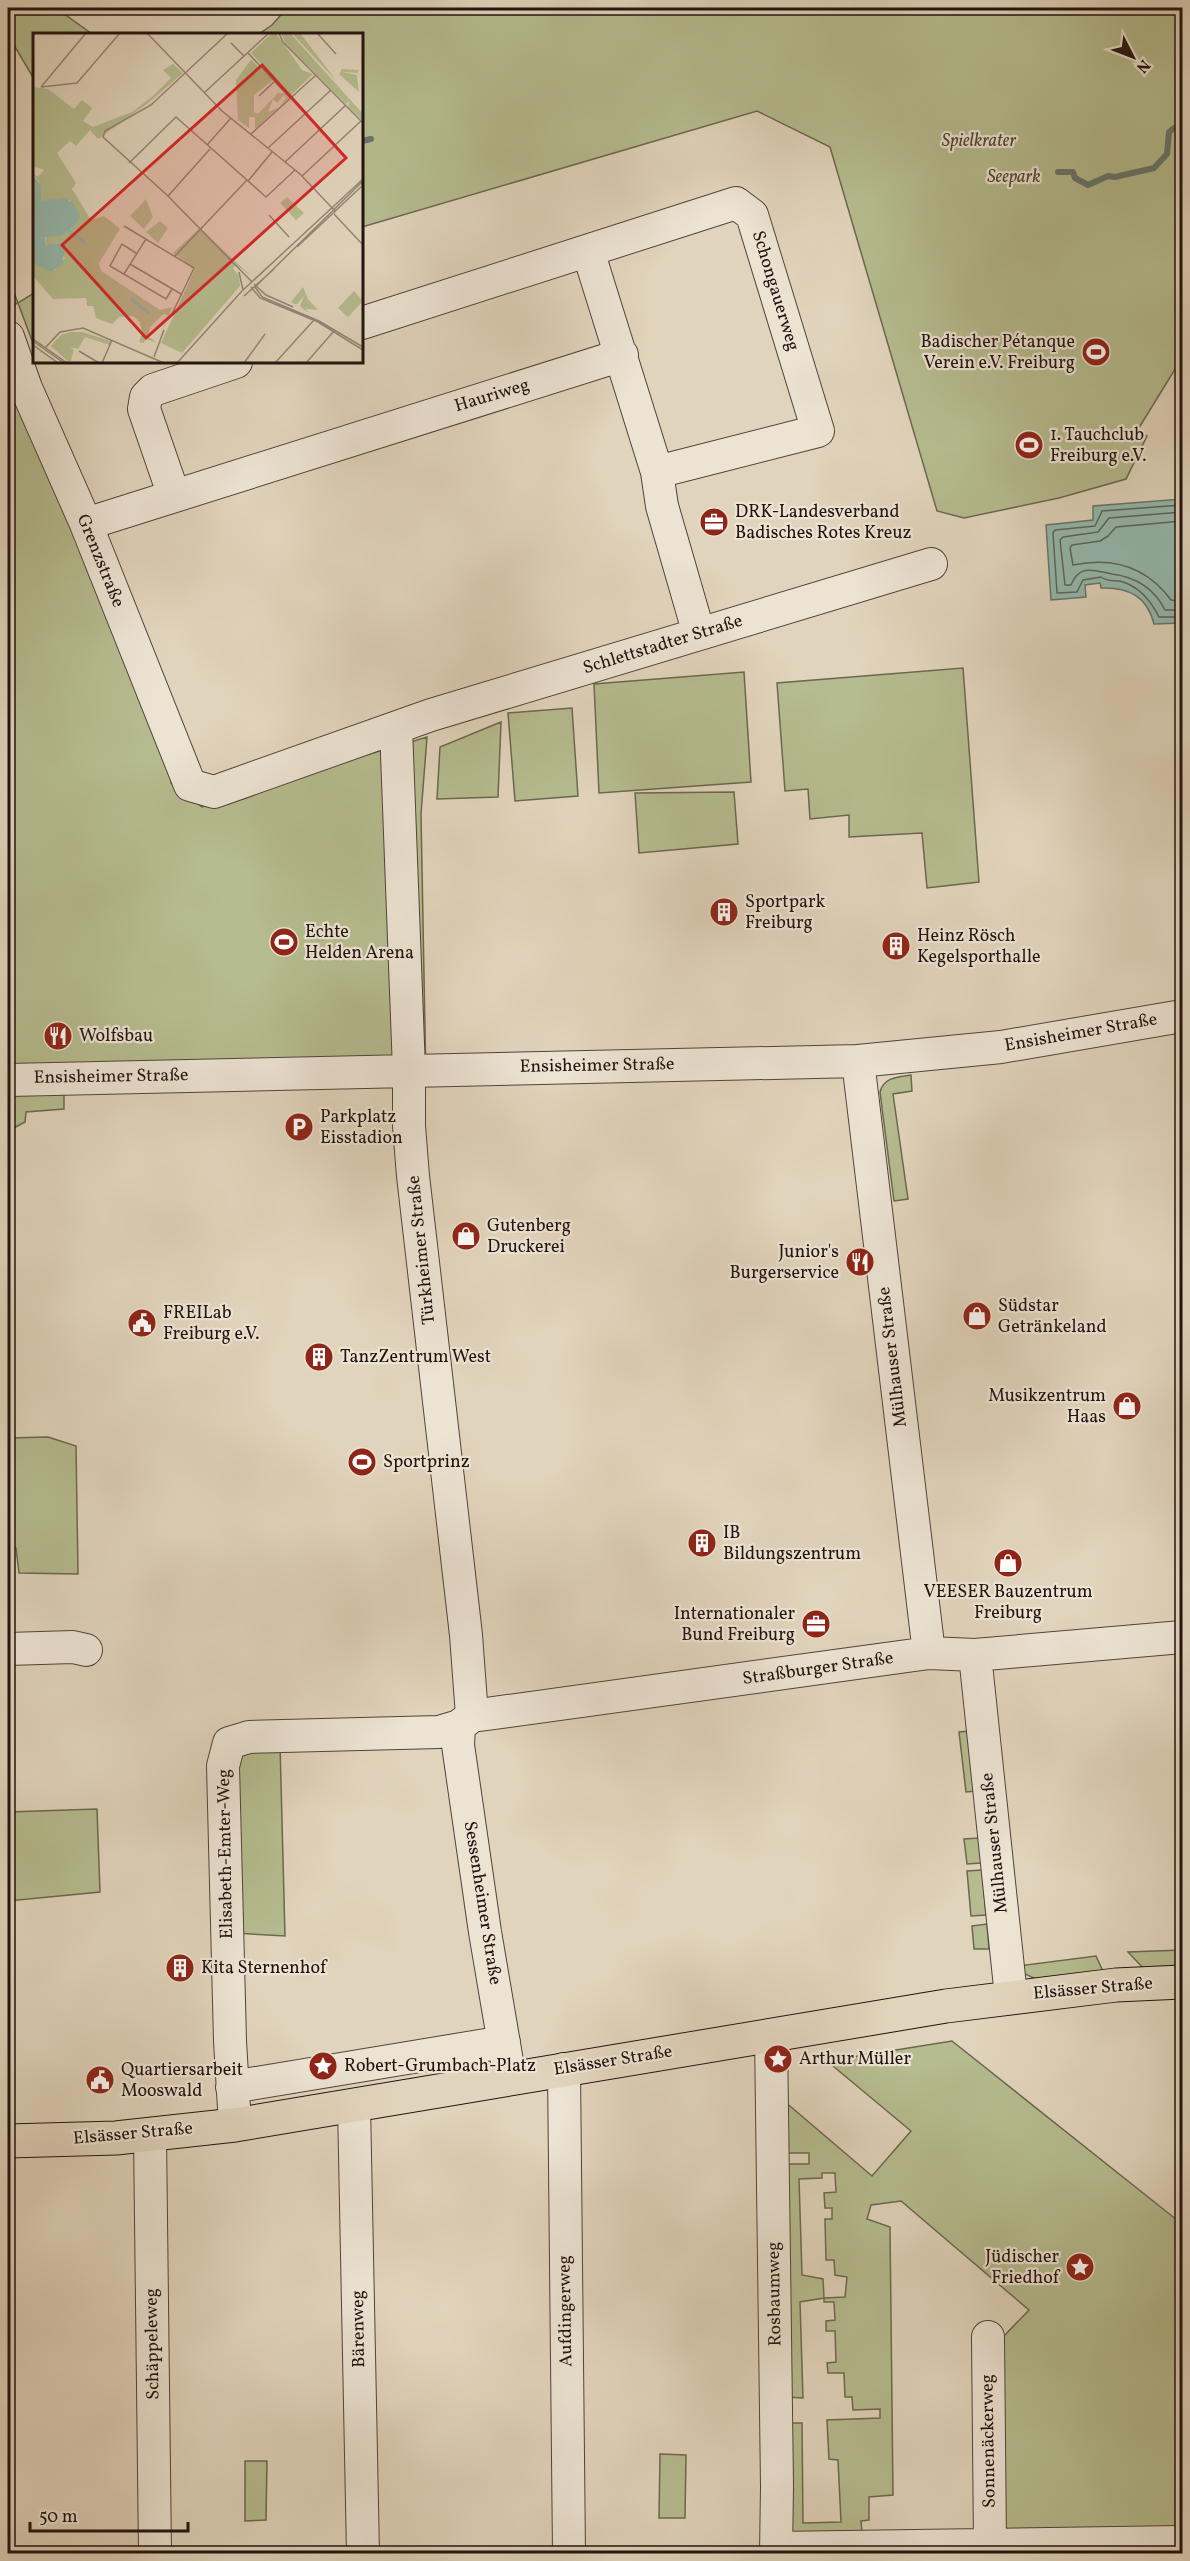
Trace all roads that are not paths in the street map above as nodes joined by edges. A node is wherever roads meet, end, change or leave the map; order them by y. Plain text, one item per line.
1 (588, 251) junction
2 (363, 323) edge
3 (8, 337) edge
4 (622, 355) junction
5 (233, 363) edge
6 (657, 472) junction
7 (174, 496) junction
8 (86, 524) junction
9 (931, 564) dead end
10 (699, 634) junction
11 (396, 728) junction
12 (190, 785) joint
13 (1182, 1016) edge
14 (858, 1061) junction
15 (409, 1070) junction
16 (8, 1080) edge
17 (1182, 1637) edge
18 (8, 1649) edge
19 (86, 1650) dead end
20 (929, 1653) junction
21 (975, 1655) junction
22 (466, 1721) junction
23 (1182, 1982) edge
24 (1011, 1996) junction
25 (771, 2035) junction
26 (504, 2042) junction
27 (564, 2069) junction
28 (510, 2079) junction
29 (232, 2087) junction
30 (354, 2105) junction
31 (235, 2125) junction
32 (150, 2134) junction
33 (8, 2141) edge
34 (988, 2337) dead end
35 (1182, 2542) edge
36 (990, 2545) junction
37 (776, 2551) edge
38 (156, 2553) edge
39 (363, 2553) edge
40 (569, 2553) edge

1 - 2 street, Schongauerweg
1 - 4 street
1 - 6 street, Schongauerweg
3 - 8 street, Grenzstraße
4 - 6 street
4 - 7 street, Hauriweg
5 - 7 street
6 - 10 street
7 - 8 street, Hauriweg
8 - 12 street, Grenzstraße
9 - 10 street, Schlettstadter Straße
10 - 11 street, Schlettstadter Straße
11 - 12 street, Schlettstadter Straße
11 - 15 street
13 - 14 street, Ensisheimer Straße
14 - 15 street, Ensisheimer Straße
14 - 20 street, Mülhauser Straße
15 - 16 street, Ensisheimer Straße
15 - 22 street, Türkheimer Straße
17 - 21 street, Straßburger Straße
18 - 19 street
20 - 21 street, Straßburger Straße
20 - 22 street, Straßburger Straße
21 - 24 street, Mülhauser Straße
22 - 26 street, Sessenheimer Straße
22 - 29 street, Elisabeth-Emter-Weg
23 - 24 main road, Elsässer Straße
24 - 25 main road, Elsässer Straße
25 - 27 main road, Elsässer Straße
25 - 37 street, Rosbaumweg
26 - 28 street, Sessenheimer Straße
26 - 29 street
27 - 28 main road, Elsässer Straße
27 - 40 street, Aufdingerweg
28 - 30 main road, Elsässer Straße
29 - 31 street, Elisabeth-Emter-Weg
30 - 31 main road, Elsässer Straße
30 - 39 street, Bärenweg
31 - 32 main road, Elsässer Straße
32 - 33 main road, Elsässer Straße
32 - 38 street, Schäppeleweg
34 - 36 street, Sonnenäckerweg
35 - 36 street
36 - 37 street

